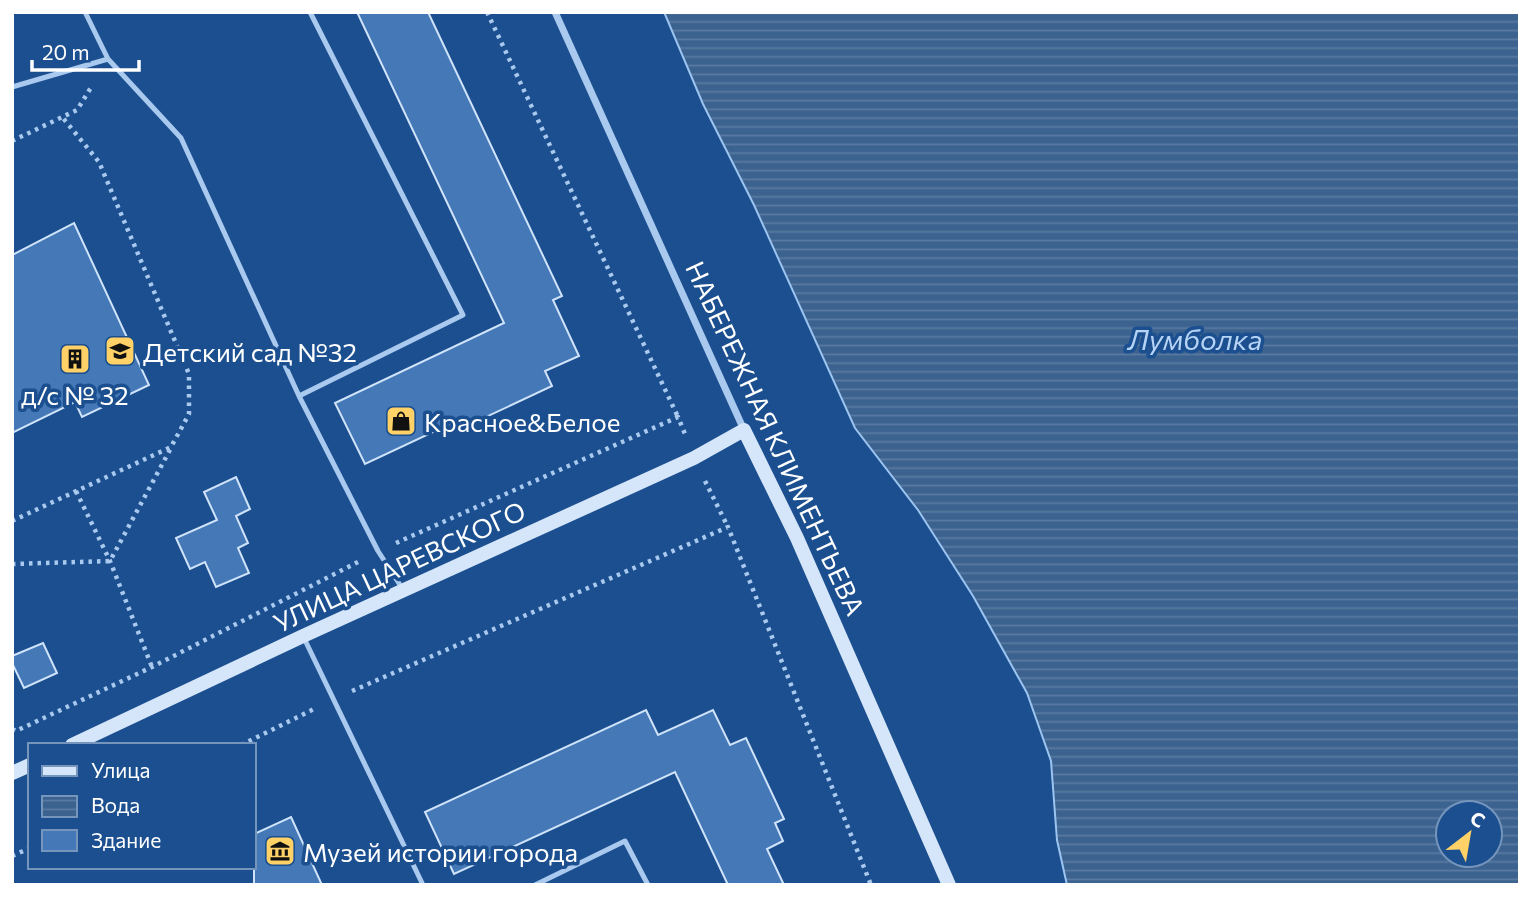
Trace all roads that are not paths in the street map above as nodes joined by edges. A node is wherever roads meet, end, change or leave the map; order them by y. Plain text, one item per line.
1 (85, 12) edge
2 (310, 12) edge
3 (555, 12) edge
4 (108, 59) junction
5 (12, 87) edge
6 (299, 396) junction
7 (744, 430) junction
8 (404, 590) junction
9 (303, 636) junction
10 (76, 743) edge
11 (28, 766) edge
12 (12, 773) edge
13 (423, 885) edge
14 (535, 885) edge
15 (648, 885) edge
16 (949, 885) edge

1 - 4 lane
2 - 6 lane
3 - 7 street, НАБЕРЕЖНАЯ КЛИМЕНТЬЕВА
4 - 5 lane
4 - 6 lane
6 - 8 lane
7 - 8 street, УЛИЦА ЦАРЕВСКОГО
7 - 16 street, НАБЕРЕЖНАЯ КЛИМЕНТЬЕВА
8 - 9 street, УЛИЦА ЦАРЕВСКОГО
9 - 10 street, УЛИЦА ЦАРЕВСКОГО
9 - 13 lane
11 - 12 street
14 - 15 lane

